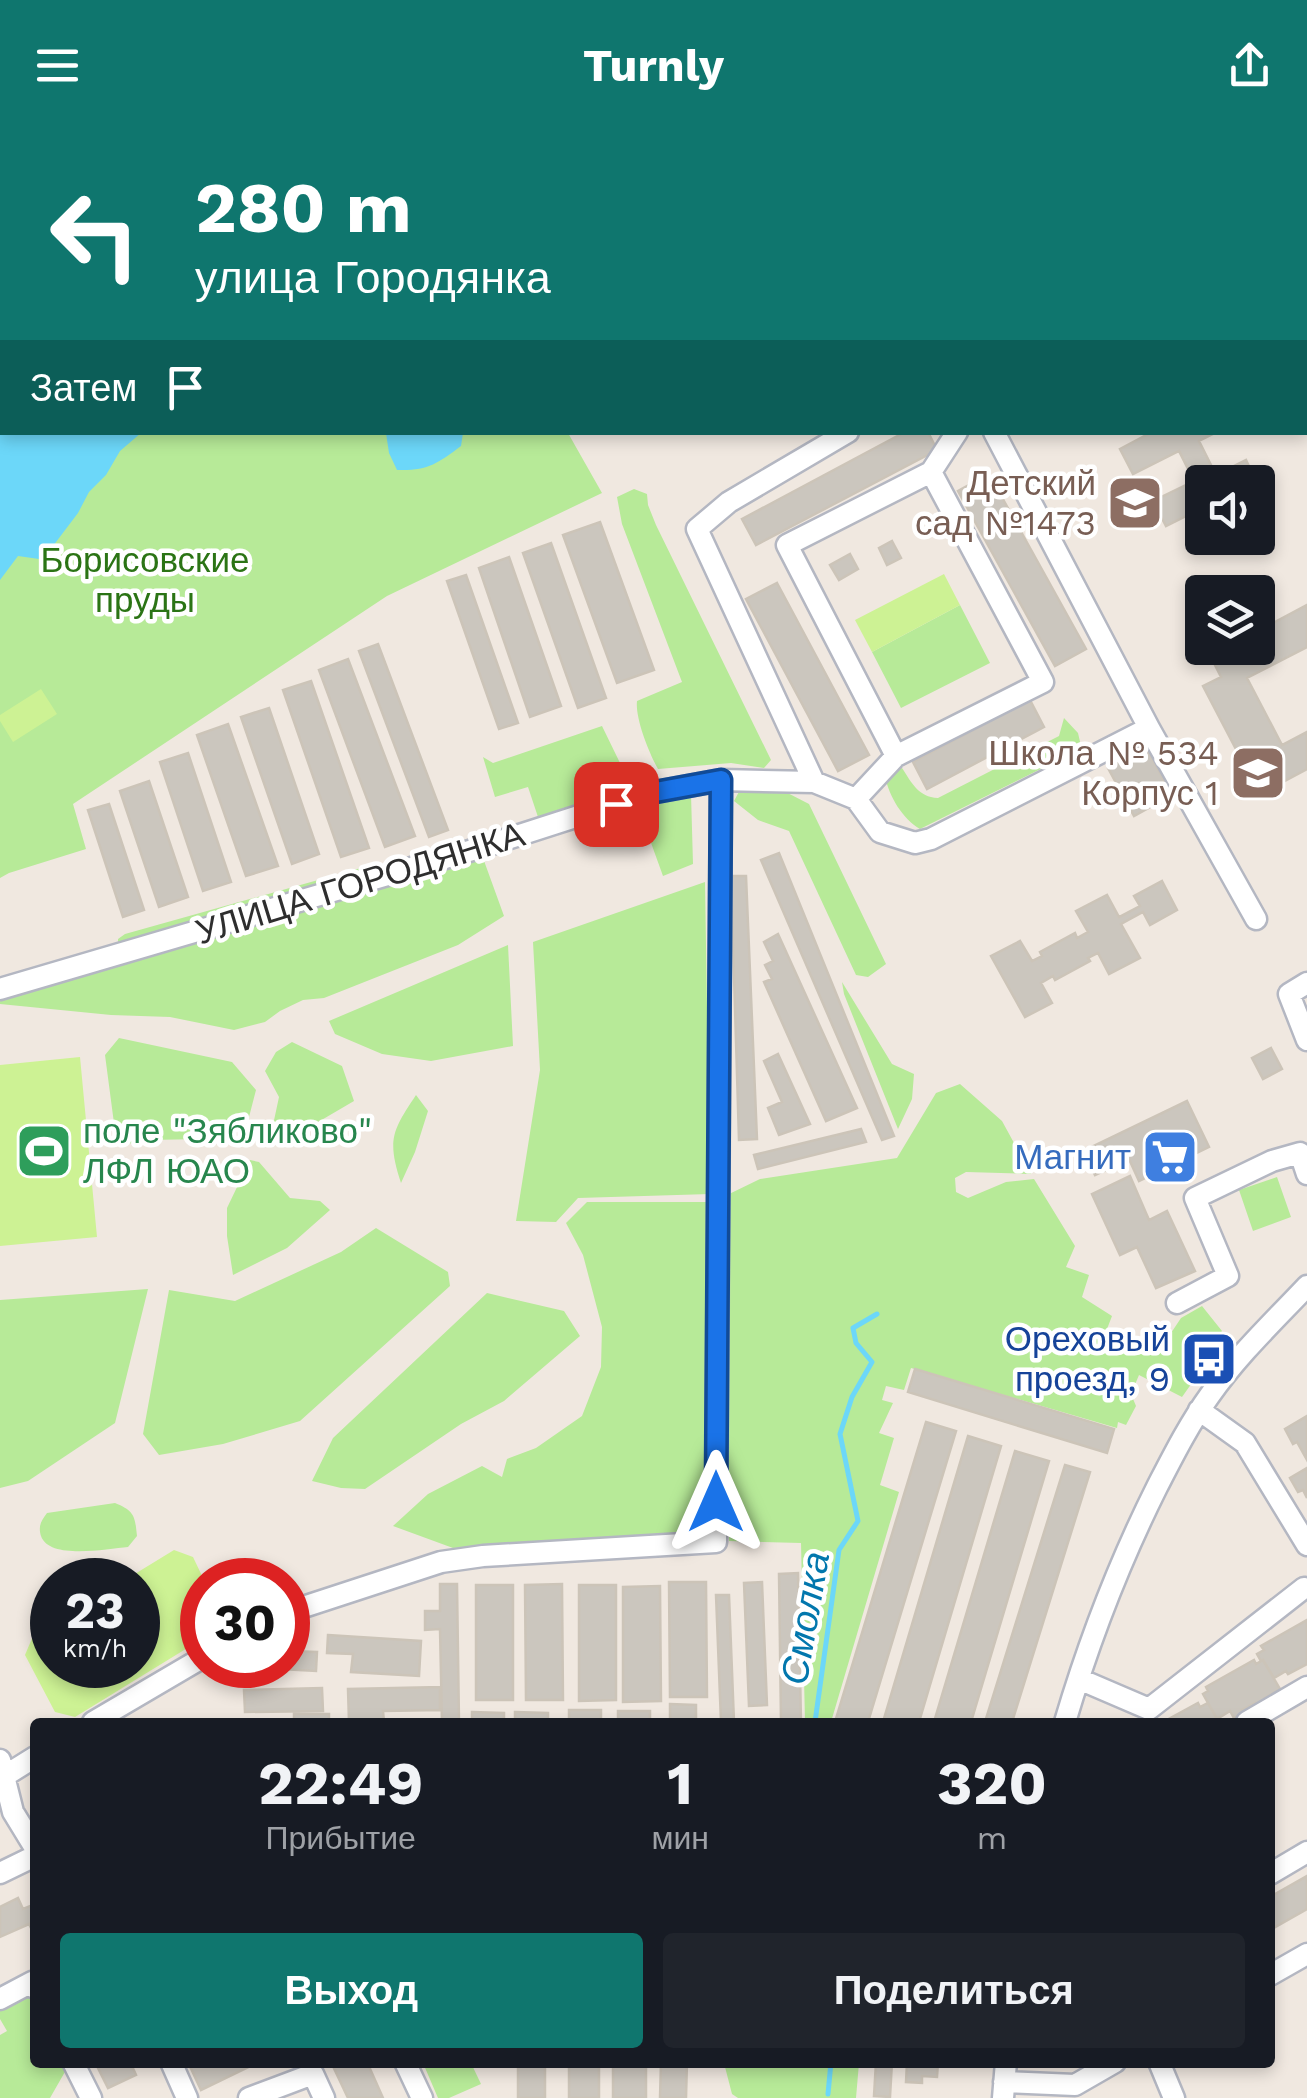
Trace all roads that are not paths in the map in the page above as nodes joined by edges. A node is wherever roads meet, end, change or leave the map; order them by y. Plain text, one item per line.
1 (843, 435) edge
2 (955, 435) edge
3 (996, 435) edge
4 (931, 472) junction
5 (1149, 728) junction
6 (896, 756) junction
7 (721, 780) junction
8 (814, 782) junction
9 (856, 799) junction
10 (1256, 919) dead end
11 (1307, 982) edge
12 (0, 989) edge
13 (1307, 1040) edge
14 (1304, 1151) edge
15 (1307, 1174) edge
16 (1307, 1286) edge
17 (1177, 1302) dead end
18 (1200, 1410) junction
19 (1307, 1545) edge
20 (1304, 1588) dead end
21 (310, 1605) edge
22 (180, 1671) edge
23 (1079, 1679) junction
24 (1307, 1687) edge
25 (101, 1718) edge
26 (1067, 1718) edge
27 (1254, 1718) edge
28 (30, 1759) edge
29 (1, 1768) edge
30 (30, 1843) edge
31 (1307, 1852) edge
32 (30, 1853) edge
33 (0, 1856) edge
34 (30, 1856) edge
35 (1275, 1871) edge
36 (0, 1873) edge
37 (1307, 1954) edge
38 (1275, 1972) edge
39 (30, 1983) edge
40 (0, 1999) edge
41 (75, 2068) edge
42 (174, 2068) edge
43 (408, 2068) edge
44 (1094, 2068) edge
45 (1162, 2068) edge
46 (1004, 2081) edge
47 (1077, 2092) edge
48 (90, 2098) edge
49 (186, 2098) edge
50 (249, 2098) edge
51 (324, 2098) edge
52 (422, 2098) edge
53 (1174, 2098) edge

1 - 8 street
2 - 4 street
3 - 5 street
4 - 6 street
4 - 6 street
5 - 9 street
5 - 10 street
6 - 9 street
7 - 8 street, УЛИЦА ГОРОДЯНКА
7 - 12 street, УЛИЦА ГОРОДЯНКА
7 - 21 street
8 - 9 street
11 - 13 street
14 - 15 street
14 - 17 street
16 - 18 street
18 - 19 street
18 - 23 street
20 - 23 street
22 - 25 street
23 - 26 street
24 - 27 street
28 - 29 street
29 - 30 street
31 - 35 street
32 - 33 street
34 - 36 street
37 - 38 street
39 - 40 street
41 - 48 street
42 - 49 street
43 - 52 street
44 - 47 street
45 - 53 street
46 - 47 street
50 - 51 street

